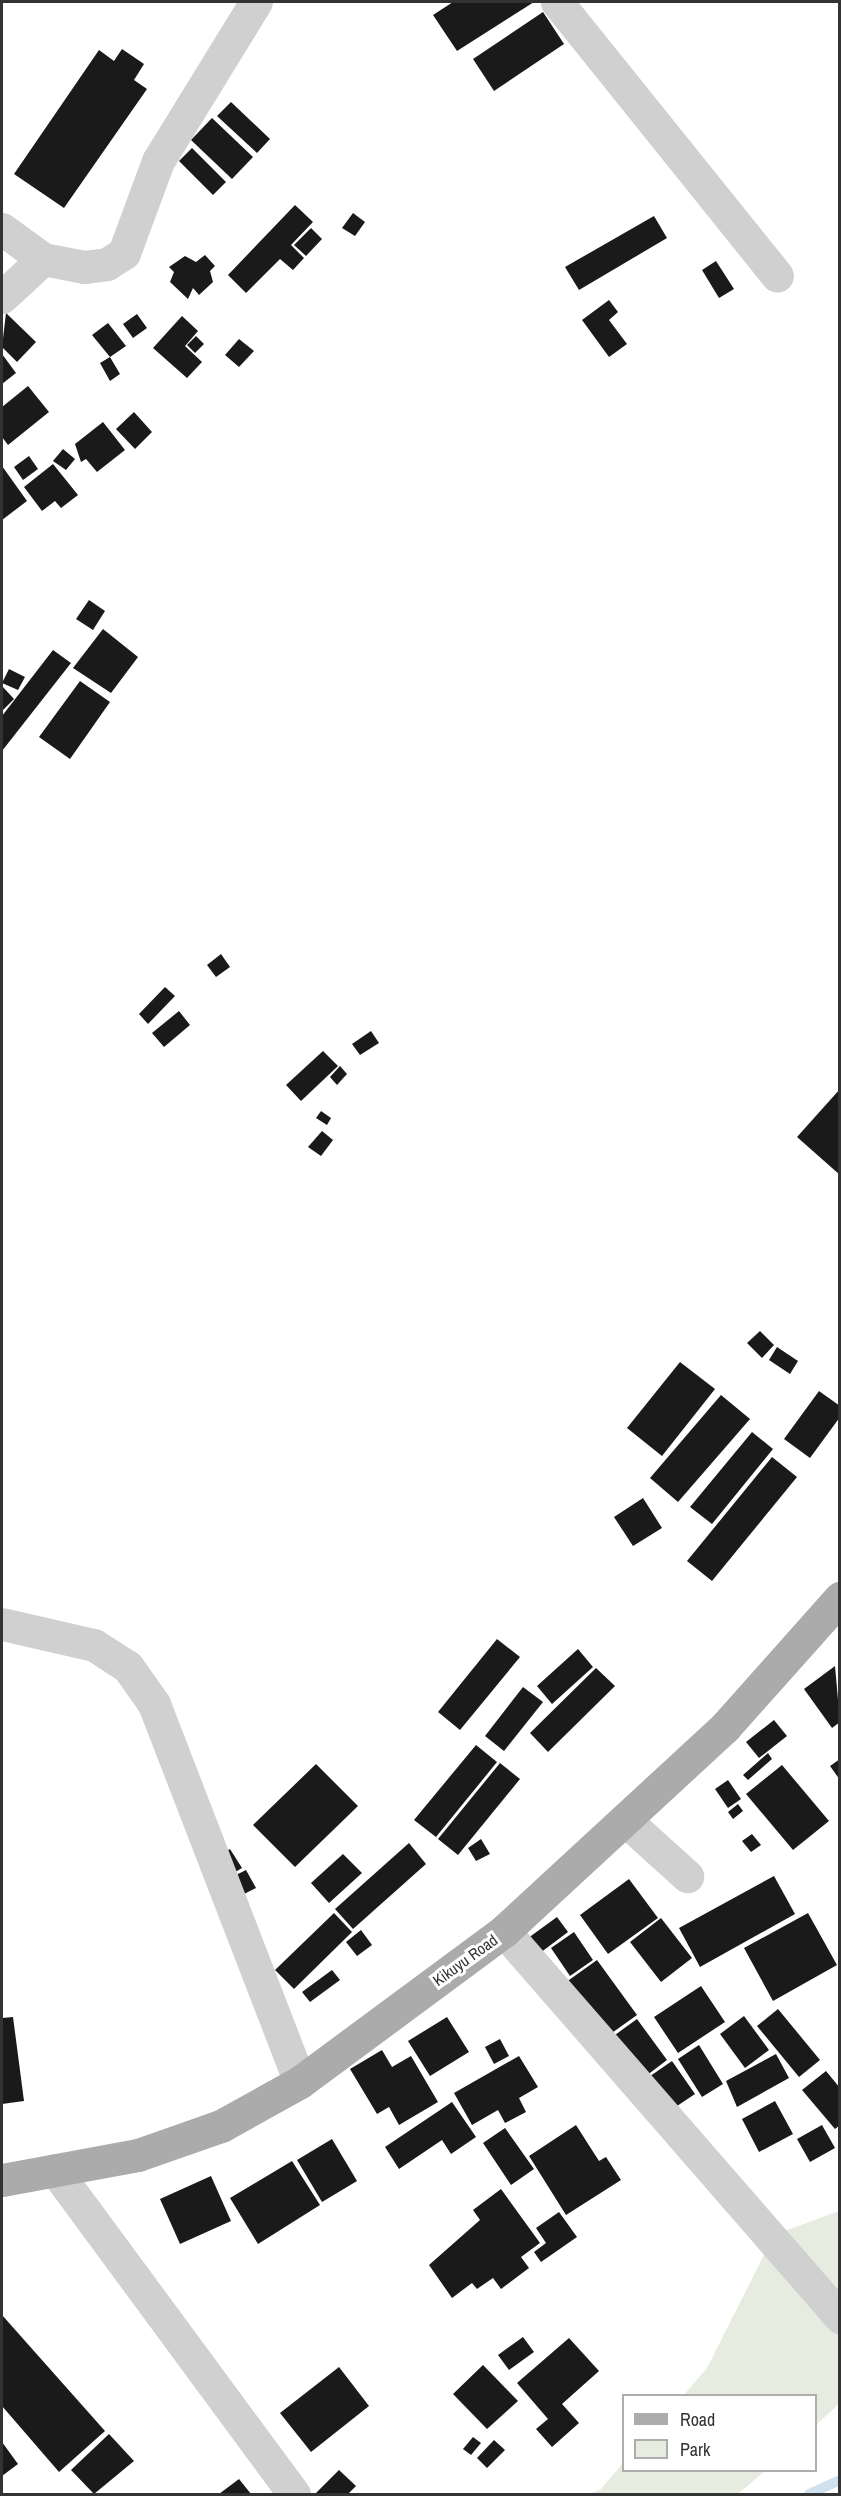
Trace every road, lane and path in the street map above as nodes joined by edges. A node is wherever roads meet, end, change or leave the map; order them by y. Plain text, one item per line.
1 (256, 2) edge
2 (557, 2) edge
3 (2, 229) edge
4 (44, 259) junction
5 (777, 276) dead end
6 (2, 297) edge
7 (840, 1598) edge
8 (2, 1624) edge
9 (625, 1820) junction
10 (687, 1876) dead end
11 (504, 1931) junction
12 (300, 2082) junction
13 (55, 2170) junction
14 (2, 2180) edge
15 (840, 2317) edge
16 (294, 2494) edge

1 - 4 street
2 - 5 street
3 - 4 street
4 - 6 street
7 - 9 main road, Kikuyu Road
8 - 12 street
9 - 10 street
9 - 11 main road, Kikuyu Road
11 - 12 main road, Kikuyu Road
11 - 15 street
12 - 13 main road, Kikuyu Road
13 - 14 main road, Kikuyu Road
13 - 16 street

